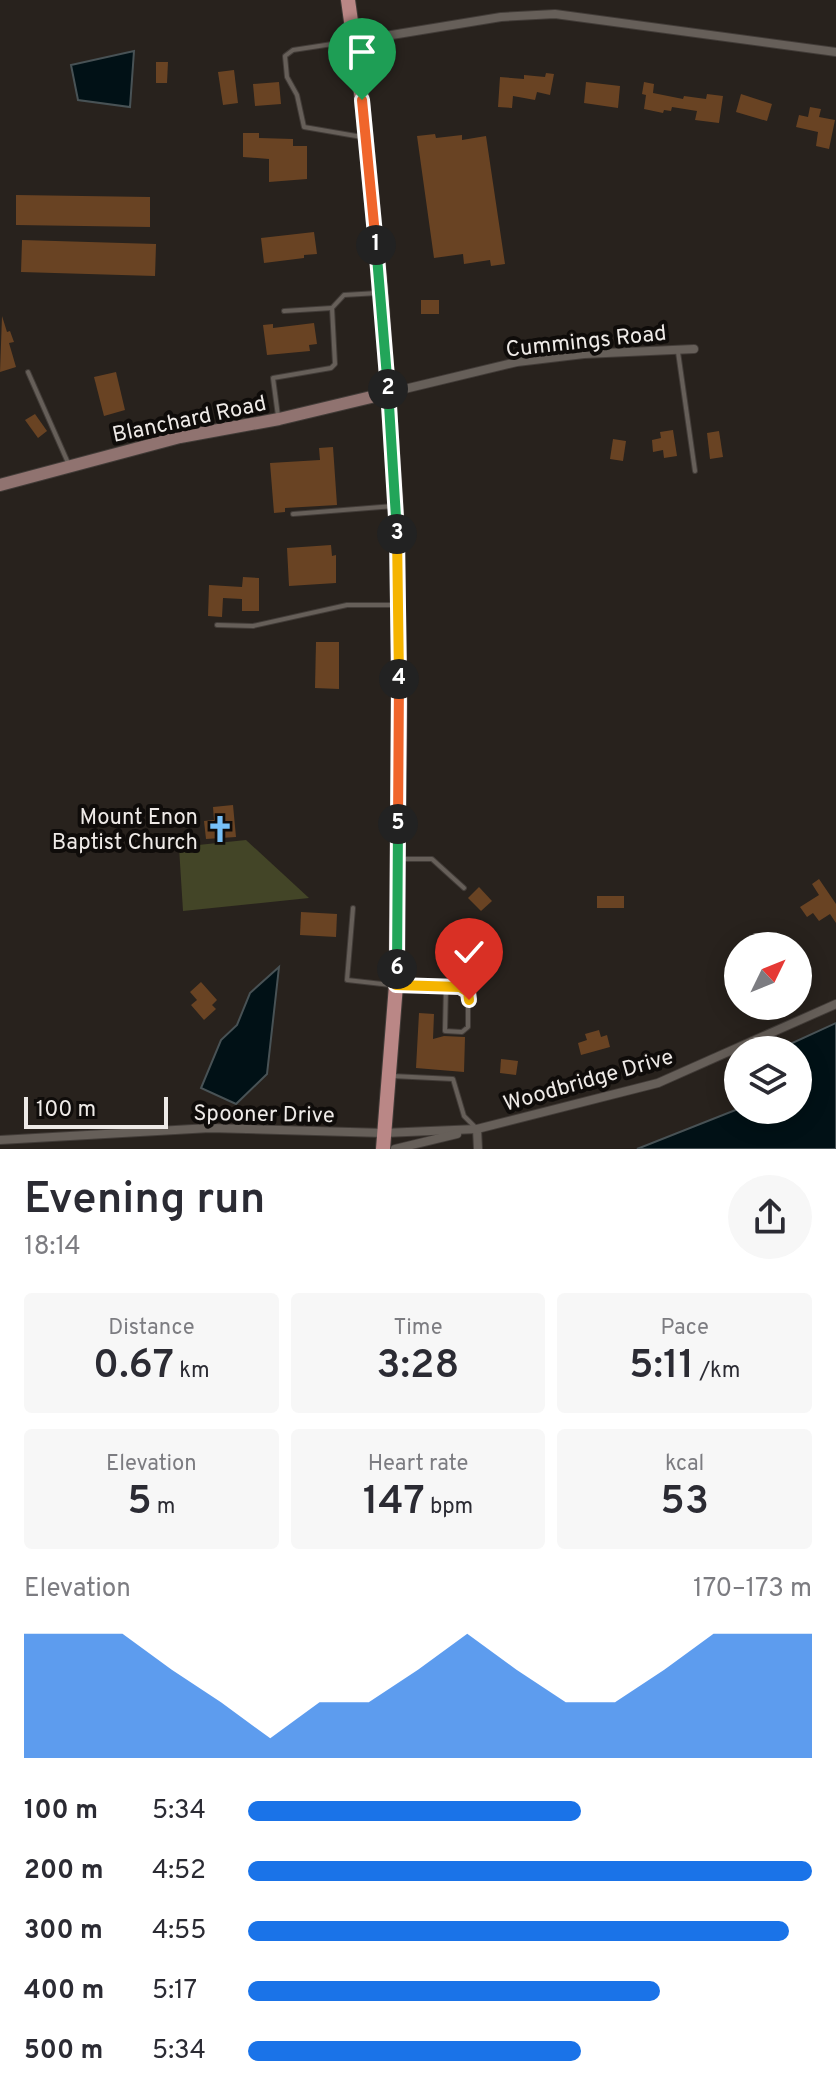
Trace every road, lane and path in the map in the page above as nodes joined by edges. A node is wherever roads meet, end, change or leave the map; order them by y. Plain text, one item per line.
1 (348, 0) edge
2 (355, 41) junction
3 (836, 52) edge
4 (365, 138) junction
5 (381, 293) junction
6 (332, 308) junction
7 (284, 311) dead end
8 (678, 349) junction
9 (694, 349) dead end
10 (28, 372) dead end
11 (388, 393) junction
12 (279, 419) junction
13 (70, 466) junction
14 (695, 471) dead end
15 (0, 485) edge
16 (396, 506) junction
17 (293, 514) dead end
18 (398, 605) junction
19 (217, 625) dead end
20 (398, 859) junction
21 (464, 888) dead end
22 (353, 908) dead end
23 (396, 985) junction
24 (446, 986) junction
25 (836, 1004) edge
26 (389, 1076) junction
27 (477, 1129) junction
28 (384, 1133) junction
29 (0, 1140) edge
30 (383, 1149) edge
31 (395, 1149) edge
32 (478, 1149) edge

1 - 2 main road
2 - 3 street
2 - 4 main road
2 - 4 lane
4 - 5 main road
5 - 6 lane
5 - 11 main road
6 - 7 lane
6 - 12 lane
8 - 9 street, Cummings Road
8 - 11 street, Cummings Road
8 - 14 lane
10 - 13 lane
11 - 12 street, Blanchard Road
11 - 16 main road
12 - 13 street, Blanchard Road
13 - 15 street, Blanchard Road
16 - 17 lane
16 - 18 main road
18 - 19 lane
18 - 20 main road
20 - 21 lane
20 - 23 main road
22 - 23 lane
23 - 24 lane
23 - 26 main road
24 - 24 lane
25 - 27 street, Woodbridge Drive
26 - 27 lane
26 - 28 main road
27 - 28 street, Woodbridge Drive
27 - 31 street
27 - 32 street
28 - 29 street, Spooner Drive
28 - 30 main road

